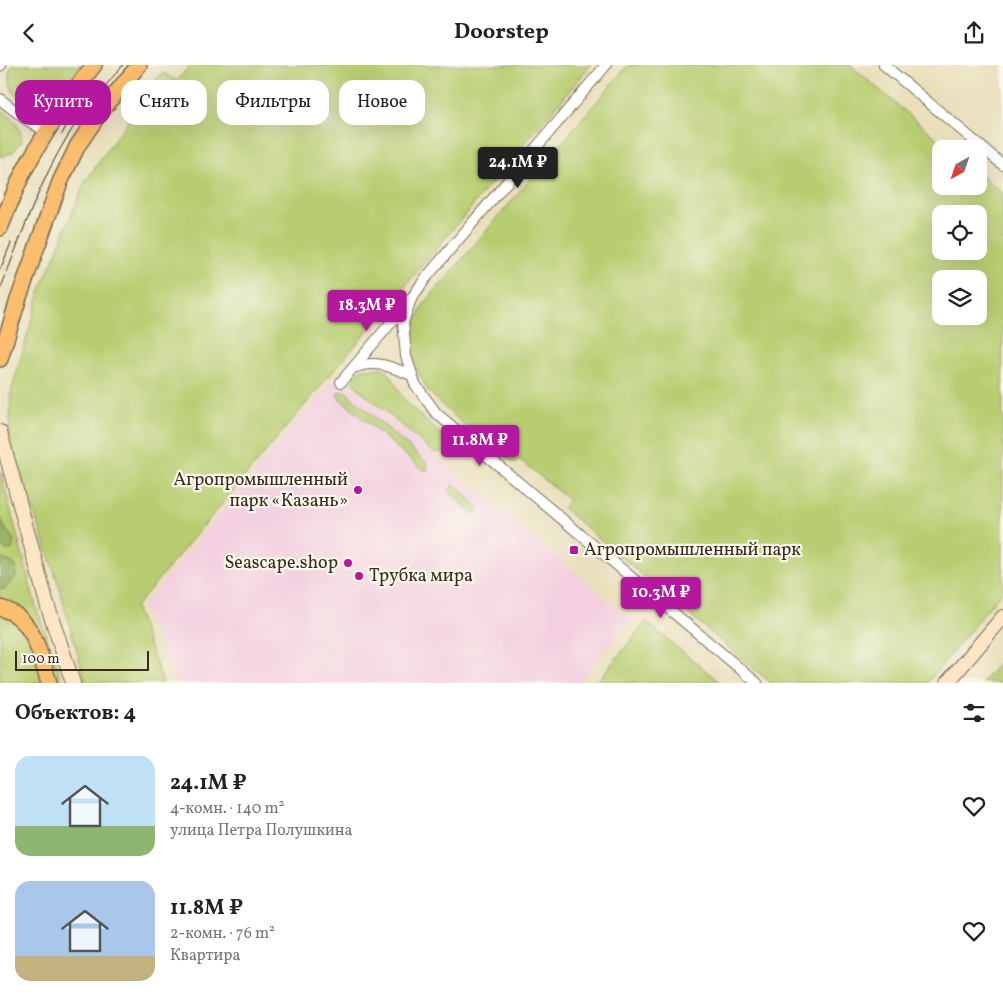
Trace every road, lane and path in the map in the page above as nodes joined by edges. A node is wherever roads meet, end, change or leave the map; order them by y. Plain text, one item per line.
1 (94, 65) edge
2 (139, 65) edge
3 (606, 65) edge
4 (884, 65) edge
5 (0, 99) edge
6 (47, 132) junction
7 (1003, 165) edge
8 (0, 228) edge
9 (412, 299) junction
10 (0, 359) edge
11 (353, 368) junction
12 (412, 375) junction
13 (341, 382) dead end
14 (0, 432) edge
15 (0, 609) edge
16 (1003, 617) edge
17 (49, 683) edge
18 (73, 683) edge
19 (757, 683) edge
20 (947, 683) edge

1 - 6 main road
2 - 10 main road
3 - 9 street
4 - 7 street
5 - 6 street
6 - 8 main road
9 - 11 street
9 - 12 street
11 - 12 street
11 - 13 street
12 - 19 street
14 - 18 street
15 - 17 main road
16 - 20 street

